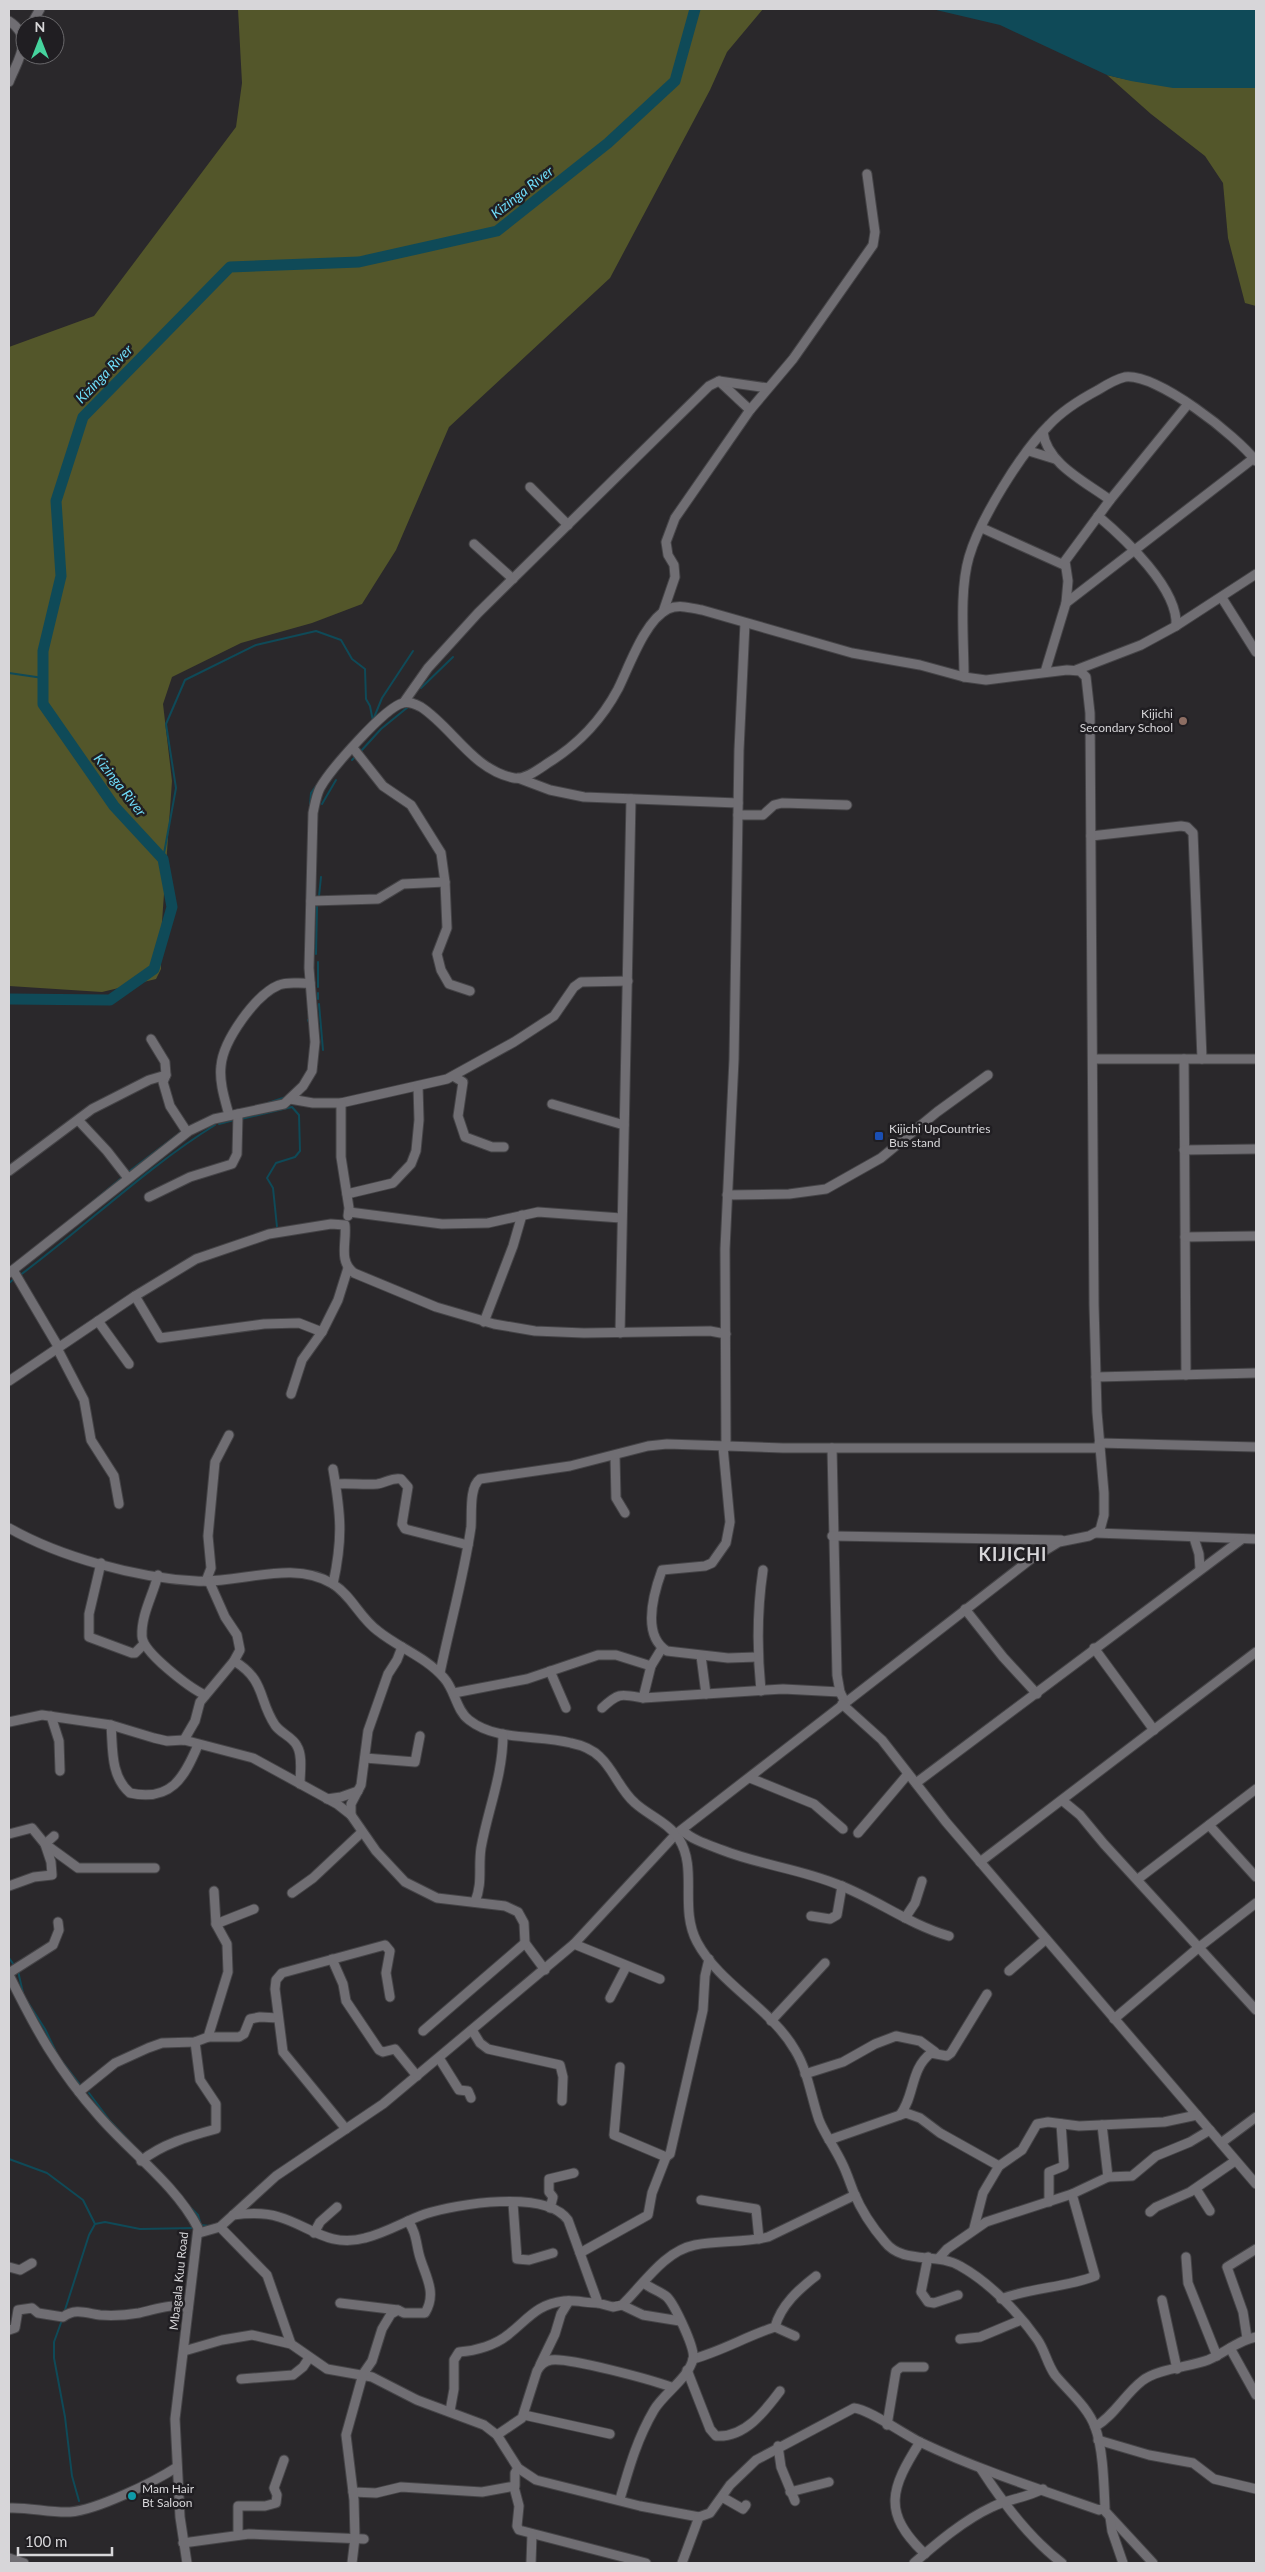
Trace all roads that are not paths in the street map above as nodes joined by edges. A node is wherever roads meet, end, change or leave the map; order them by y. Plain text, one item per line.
1 (16, 65) edge
2 (9, 82) edge
3 (867, 174) dead end
4 (719, 381) junction
5 (768, 388) junction
6 (1188, 404) junction
7 (750, 410) junction
8 (1043, 432) junction
9 (1029, 451) junction
10 (1055, 459) junction
11 (1255, 459) edge
12 (530, 487) dead end
13 (1110, 500) junction
14 (1098, 516) junction
15 (568, 525) junction
16 (982, 528) junction
17 (474, 544) dead end
18 (1136, 550) junction
19 (1064, 565) junction
20 (1256, 574) edge
21 (513, 579) junction
22 (1222, 598) junction
23 (1066, 603) junction
24 (664, 612) junction
25 (746, 623) junction
26 (1176, 626) junction
27 (1256, 652) edge
28 (1076, 670) junction
29 (1045, 672) junction
30 (964, 677) junction
31 (404, 702) junction
32 (353, 748) junction
33 (518, 778) junction
34 (631, 798) junction
35 (738, 803) junction
36 (847, 805) dead end
37 (738, 815) junction
38 (1091, 836) junction
39 (445, 882) junction
40 (311, 901) junction
41 (628, 981) junction
42 (310, 983) junction
43 (470, 991) dead end
44 (151, 1040) dead end
45 (1093, 1059) junction
46 (1184, 1059) junction
47 (1202, 1059) junction
48 (1256, 1059) edge
49 (988, 1075) dead end
50 (166, 1076) junction
51 (453, 1076) junction
52 (418, 1086) junction
53 (290, 1100) junction
54 (341, 1103) junction
55 (552, 1104) dead end
56 (234, 1114) junction
57 (79, 1121) junction
58 (624, 1124) junction
59 (187, 1132) junction
60 (504, 1147) dead end
61 (1256, 1149) edge
62 (1184, 1150) junction
63 (9, 1171) edge
64 (128, 1178) junction
65 (347, 1194) junction
66 (727, 1195) junction
67 (149, 1197) dead end
68 (349, 1212) junction
69 (522, 1215) junction
70 (621, 1218) junction
71 (344, 1224) junction
72 (1256, 1236) edge
73 (1185, 1237) junction
74 (348, 1268) junction
75 (11, 1272) edge
76 (135, 1296) junction
77 (98, 1321) junction
78 (484, 1322) junction
79 (726, 1330) junction
80 (322, 1332) junction
81 (620, 1333) junction
82 (58, 1349) junction
83 (128, 1364) dead end
84 (1256, 1373) edge
85 (1186, 1375) junction
86 (1096, 1377) junction
87 (9, 1381) edge
88 (291, 1394) dead end
89 (229, 1435) dead end
90 (1100, 1445) junction
91 (1256, 1446) edge
92 (725, 1447) junction
93 (832, 1448) junction
94 (615, 1456) junction
95 (333, 1469) dead end
96 (336, 1484) junction
97 (119, 1504) dead end
98 (625, 1513) dead end
99 (9, 1528) edge
100 (1096, 1533) junction
101 (832, 1536) junction
102 (1194, 1538) junction
103 (1242, 1539) junction
104 (1256, 1539) edge
105 (1066, 1540) junction
106 (468, 1545) junction
107 (102, 1563) junction
108 (1200, 1569) junction
109 (763, 1570) dead end
110 (158, 1576) junction
111 (208, 1581) junction
112 (332, 1584) junction
113 (965, 1609) junction
114 (143, 1644) junction
115 (402, 1647) junction
116 (662, 1648) junction
117 (1094, 1648) junction
118 (1256, 1652) edge
119 (701, 1656) junction
120 (757, 1657) junction
121 (234, 1661) junction
122 (651, 1666) junction
123 (550, 1671) junction
124 (440, 1673) junction
125 (761, 1691) junction
126 (840, 1692) junction
127 (454, 1693) junction
128 (706, 1694) junction
129 (1037, 1694) junction
130 (205, 1695) junction
131 (643, 1698) junction
132 (844, 1703) junction
133 (566, 1708) dead end
134 (602, 1708) dead end
135 (51, 1716) junction
136 (9, 1722) edge
137 (111, 1725) junction
138 (1154, 1730) junction
139 (503, 1734) junction
140 (420, 1736) dead end
141 (184, 1740) junction
142 (198, 1745) junction
143 (365, 1758) junction
144 (60, 1771) dead end
145 (908, 1774) junction
146 (750, 1778) junction
147 (916, 1783) junction
148 (300, 1784) junction
149 (1256, 1789) edge
150 (358, 1791) junction
151 (327, 1799) junction
152 (1062, 1801) junction
153 (351, 1815) junction
154 (1209, 1825) junction
155 (843, 1829) dead end
156 (362, 1832) junction
157 (679, 1832) junction
158 (858, 1833) dead end
159 (9, 1834) edge
160 (54, 1836) dead end
161 (45, 1844) junction
162 (980, 1862) junction
163 (155, 1868) dead end
164 (1256, 1877) edge
165 (1138, 1879) junction
166 (922, 1881) dead end
167 (9, 1886) edge
168 (842, 1886) junction
169 (214, 1891) dead end
170 (292, 1893) dead end
171 (475, 1902) junction
172 (1256, 1903) edge
173 (254, 1910) dead end
174 (810, 1916) dead end
175 (905, 1918) junction
176 (58, 1922) dead end
177 (216, 1924) junction
178 (950, 1936) dead end
179 (1046, 1939) junction
180 (526, 1943) junction
181 (574, 1944) junction
182 (1198, 1948) junction
183 (332, 1959) junction
184 (710, 1959) junction
185 (825, 1963) dead end
186 (626, 1967) junction
187 (545, 1970) junction
188 (1009, 1971) dead end
189 (9, 1974) edge
190 (660, 1979) dead end
191 (987, 1994) dead end
192 (390, 1997) dead end
193 (610, 1998) dead end
194 (1256, 2010) edge
195 (278, 2018) junction
196 (1114, 2020) junction
197 (771, 2021) junction
198 (472, 2030) junction
199 (423, 2031) dead end
200 (208, 2037) junction
201 (195, 2042) junction
202 (934, 2052) junction
203 (439, 2058) junction
204 (620, 2067) dead end
205 (805, 2074) junction
206 (418, 2076) junction
207 (79, 2092) junction
208 (472, 2098) dead end
209 (562, 2101) dead end
210 (1197, 2115) junction
211 (898, 2117) junction
212 (1256, 2117) edge
213 (1061, 2124) junction
214 (1102, 2125) junction
215 (346, 2129) junction
216 (1210, 2130) junction
217 (829, 2140) junction
218 (1221, 2143) junction
219 (666, 2158) junction
220 (141, 2161) junction
221 (1235, 2161) junction
222 (999, 2166) junction
223 (574, 2173) dead end
224 (1108, 2177) junction
225 (1256, 2184) edge
226 (1196, 2189) junction
227 (1072, 2194) junction
228 (854, 2195) junction
229 (701, 2200) dead end
230 (1049, 2202) junction
231 (513, 2203) junction
232 (337, 2207) dead end
233 (550, 2208) junction
234 (1210, 2211) dead end
235 (1150, 2212) dead end
236 (233, 2215) junction
237 (408, 2221) junction
238 (220, 2227) junction
239 (974, 2228) junction
240 (199, 2233) junction
241 (314, 2233) junction
242 (758, 2239) junction
243 (1256, 2249) edge
244 (553, 2253) dead end
245 (580, 2253) junction
246 (928, 2257) junction
247 (1186, 2257) dead end
248 (939, 2258) junction
249 (32, 2262) dead end
250 (9, 2267) edge
251 (816, 2276) dead end
252 (644, 2283) junction
253 (958, 2295) dead end
254 (1001, 2299) junction
255 (1162, 2300) dead end
256 (569, 2301) junction
257 (340, 2303) dead end
258 (598, 2303) junction
259 (622, 2306) junction
260 (188, 2308) junction
261 (398, 2310) junction
262 (1021, 2320) junction
263 (680, 2321) junction
264 (775, 2327) junction
265 (9, 2330) edge
266 (795, 2336) dead end
267 (1252, 2337) edge
268 (960, 2339) dead end
269 (291, 2344) junction
270 (1230, 2348) junction
271 (184, 2351) junction
272 (1217, 2356) junction
273 (309, 2358) junction
274 (693, 2359) junction
275 (540, 2365) junction
276 (924, 2367) dead end
277 (1177, 2369) junction
278 (687, 2370) junction
279 (363, 2374) junction
280 (241, 2379) dead end
281 (671, 2387) junction
282 (780, 2390) dead end
283 (1256, 2395) edge
284 (450, 2411) junction
285 (524, 2415) junction
286 (887, 2425) junction
287 (1095, 2427) junction
288 (610, 2434) dead end
289 (497, 2435) junction
290 (1098, 2440) junction
291 (920, 2442) junction
292 (778, 2446) junction
293 (284, 2460) dead end
294 (176, 2467) junction
295 (518, 2468) junction
296 (981, 2469) junction
297 (829, 2482) dead end
298 (514, 2487) junction
299 (1256, 2489) edge
300 (1043, 2490) junction
301 (353, 2492) junction
302 (790, 2492) junction
303 (722, 2497) junction
304 (620, 2500) junction
305 (795, 2501) dead end
306 (1004, 2503) junction
307 (746, 2506) dead end
308 (9, 2508) edge
309 (1104, 2510) junction
310 (699, 2517) junction
311 (1110, 2517) junction
312 (532, 2534) junction
313 (238, 2535) junction
314 (360, 2538) junction
315 (183, 2543) junction
316 (925, 2554) junction
317 (9, 2558) edge
318 (24, 2563) edge
319 (186, 2563) edge
320 (352, 2563) edge
321 (531, 2563) edge
322 (646, 2563) edge
323 (682, 2563) edge
324 (914, 2563) edge
325 (1062, 2563) edge
326 (1123, 2563) edge
327 (1153, 2563) edge

1 - 2 street
3 - 5 street
4 - 5 street
4 - 7 street
4 - 15 street
5 - 7 street
6 - 8 street
6 - 11 street
6 - 13 street
7 - 24 street
8 - 9 street
8 - 10 street
9 - 10 street
9 - 16 street
10 - 13 street
11 - 18 street
12 - 15 street
13 - 14 street
14 - 18 street
14 - 19 street
15 - 21 street
16 - 19 street
16 - 30 street
17 - 21 street
18 - 23 street
18 - 26 street
19 - 23 street
20 - 22 street
21 - 31 street
22 - 26 street
22 - 27 street
23 - 29 street
24 - 25 street
24 - 33 street
25 - 30 street
25 - 35 street
26 - 28 street
28 - 29 street
28 - 38 street
29 - 30 street
31 - 32 street
31 - 33 street
32 - 39 street
32 - 40 street
33 - 34 street
34 - 35 street
34 - 41 street
35 - 37 street
36 - 37 street
37 - 66 street
38 - 45 street
38 - 47 street
39 - 40 street
39 - 43 street
40 - 42 street
41 - 51 street
41 - 58 street
42 - 53 street
42 - 56 street
44 - 50 street
45 - 46 street
45 - 86 street
46 - 47 street
46 - 62 street
47 - 48 street
49 - 66 street
50 - 57 street
50 - 59 street
51 - 52 street
51 - 60 street
52 - 54 street
52 - 65 street
53 - 54 street
53 - 56 street
54 - 65 street
55 - 58 street
56 - 59 street
56 - 67 street
57 - 63 street
57 - 64 street
58 - 70 street
59 - 64 street
61 - 62 street
62 - 73 street
64 - 75 street
65 - 68 street
66 - 79 street
68 - 69 street
68 - 71 street
69 - 70 street
69 - 78 street
70 - 81 street
71 - 74 street
71 - 76 street
72 - 73 street
73 - 85 street
74 - 78 street
74 - 80 street
75 - 82 street
76 - 77 street
76 - 80 street
77 - 82 street
77 - 83 street
78 - 81 street
79 - 81 street
79 - 92 street
80 - 88 street
82 - 87 street
82 - 97 street
84 - 85 street
85 - 86 street
86 - 90 street
89 - 111 street
90 - 91 street
90 - 93 street
90 - 100 street
92 - 93 street
92 - 94 street
92 - 116 street
93 - 101 street
94 - 98 street
94 - 106 street
95 - 96 street
96 - 106 street
96 - 112 street
99 - 107 street
100 - 102 street
100 - 105 street
101 - 105 street
101 - 126 street
102 - 103 street
102 - 108 street
103 - 104 street
103 - 108 street
105 - 113 street
106 - 124 street
107 - 110 street
107 - 114 street
108 - 117 street
109 - 120 street
110 - 111 street
110 - 114 street
111 - 112 street
111 - 121 street
112 - 115 street
113 - 129 street
113 - 132 street
114 - 130 street
115 - 124 street
115 - 143 street
116 - 119 street
116 - 122 street
117 - 129 street
117 - 138 street
118 - 138 street
119 - 120 street
119 - 128 street
120 - 125 street
121 - 130 street
121 - 148 street
122 - 123 street
122 - 131 street
123 - 127 street
123 - 133 street
124 - 127 street
125 - 126 street
125 - 128 street
126 - 132 street
127 - 139 street
128 - 131 street
129 - 147 street
130 - 141 street
131 - 134 street
132 - 145 street
132 - 146 street
135 - 136 street
135 - 137 street
135 - 144 street
137 - 141 street
137 - 142 street
138 - 152 street
139 - 157 street
139 - 171 street
140 - 143 street
141 - 142 street
142 - 148 street
143 - 150 street
145 - 147 street
145 - 158 street
146 - 155 street
146 - 157 street
147 - 162 street
148 - 151 street
149 - 154 street
150 - 151 street
150 - 153 street
151 - 153 street
152 - 162 street
152 - 165 street
153 - 156 street
154 - 164 street
154 - 165 street
156 - 170 street
156 - 171 street
157 - 168 street
157 - 181 street
157 - 184 street
159 - 161 street
160 - 161 street
161 - 163 street
161 - 167 street
162 - 179 street
165 - 182 street
166 - 175 street
168 - 174 street
168 - 175 street
169 - 177 street
171 - 180 street
172 - 182 street
173 - 177 street
175 - 178 street
176 - 189 street
177 - 200 street
179 - 188 street
179 - 196 street
180 - 187 street
180 - 199 street
181 - 186 street
181 - 187 street
182 - 194 street
182 - 196 street
183 - 192 street
183 - 195 street
183 - 206 street
184 - 197 street
184 - 219 street
185 - 197 street
186 - 190 street
186 - 193 street
187 - 198 street
189 - 207 street, Mbagala Kuu Road
191 - 202 street
195 - 200 street
195 - 215 street
196 - 210 street
197 - 205 street
198 - 203 street
198 - 209 street
200 - 201 street
201 - 207 street
201 - 220 street
202 - 205 street
202 - 211 street
203 - 206 street
203 - 208 street
204 - 219 street
205 - 217 street
206 - 215 street
207 - 220 street, Mbagala Kuu Road
210 - 214 street
210 - 216 street
211 - 217 street
211 - 222 street
212 - 218 street
213 - 214 street
213 - 222 street
213 - 230 street
214 - 224 street
215 - 236 street
216 - 218 street
216 - 224 street
217 - 228 street
218 - 221 street
219 - 245 street
220 - 240 street, Mbagala Kuu Road
221 - 225 street
221 - 226 street
222 - 239 street
223 - 233 street
224 - 227 street
226 - 234 street
226 - 235 street
227 - 230 street
227 - 254 street
228 - 242 street
228 - 246 street
229 - 242 street
230 - 239 street
231 - 233 street
231 - 237 street
231 - 244 street
232 - 241 street
233 - 245 street
236 - 238 street
236 - 241 street
237 - 241 street
237 - 261 street
238 - 240 street
238 - 269 street
239 - 248 street
240 - 260 street, Mbagala Kuu Road
242 - 252 street
243 - 267 street
245 - 258 street
246 - 248 street
246 - 253 street
247 - 272 street
248 - 254 street
249 - 250 street
251 - 264 street
252 - 259 street
252 - 263 street
254 - 262 street
255 - 277 street
256 - 258 street
256 - 275 street
256 - 284 street
257 - 261 street
258 - 259 street
259 - 263 street
260 - 265 street
260 - 271 street, Mbagala Kuu Road
261 - 279 street
262 - 268 street
262 - 287 street
263 - 274 street
264 - 266 street
264 - 274 street
267 - 270 street
269 - 271 street
269 - 273 street
270 - 272 street
270 - 283 street
271 - 294 street, Mbagala Kuu Road
272 - 277 street
273 - 279 street
273 - 280 street
274 - 278 street
275 - 281 street
275 - 285 street
276 - 286 street
277 - 287 street
278 - 281 street
278 - 282 street
279 - 284 street
279 - 301 street
281 - 304 street
284 - 289 street
285 - 288 street
285 - 289 street
286 - 291 street
286 - 292 street
287 - 290 street
289 - 295 street
290 - 299 street
290 - 309 street
291 - 296 street
291 - 316 street
292 - 302 street
292 - 303 street
293 - 313 street
294 - 308 street
294 - 315 street, Mbagala Kuu Road
295 - 298 street
295 - 304 street
296 - 300 street
296 - 306 street
297 - 302 street
298 - 301 street
298 - 312 street
300 - 306 street
300 - 309 street
301 - 314 street
302 - 305 street
303 - 307 street
303 - 310 street
304 - 310 street
306 - 316 street
306 - 325 street
309 - 311 street
310 - 323 street
311 - 326 street
311 - 327 street
312 - 321 street
312 - 322 street
313 - 314 street
313 - 315 street
314 - 320 street
315 - 319 street, Mbagala Kuu Road
316 - 324 street
317 - 318 street

